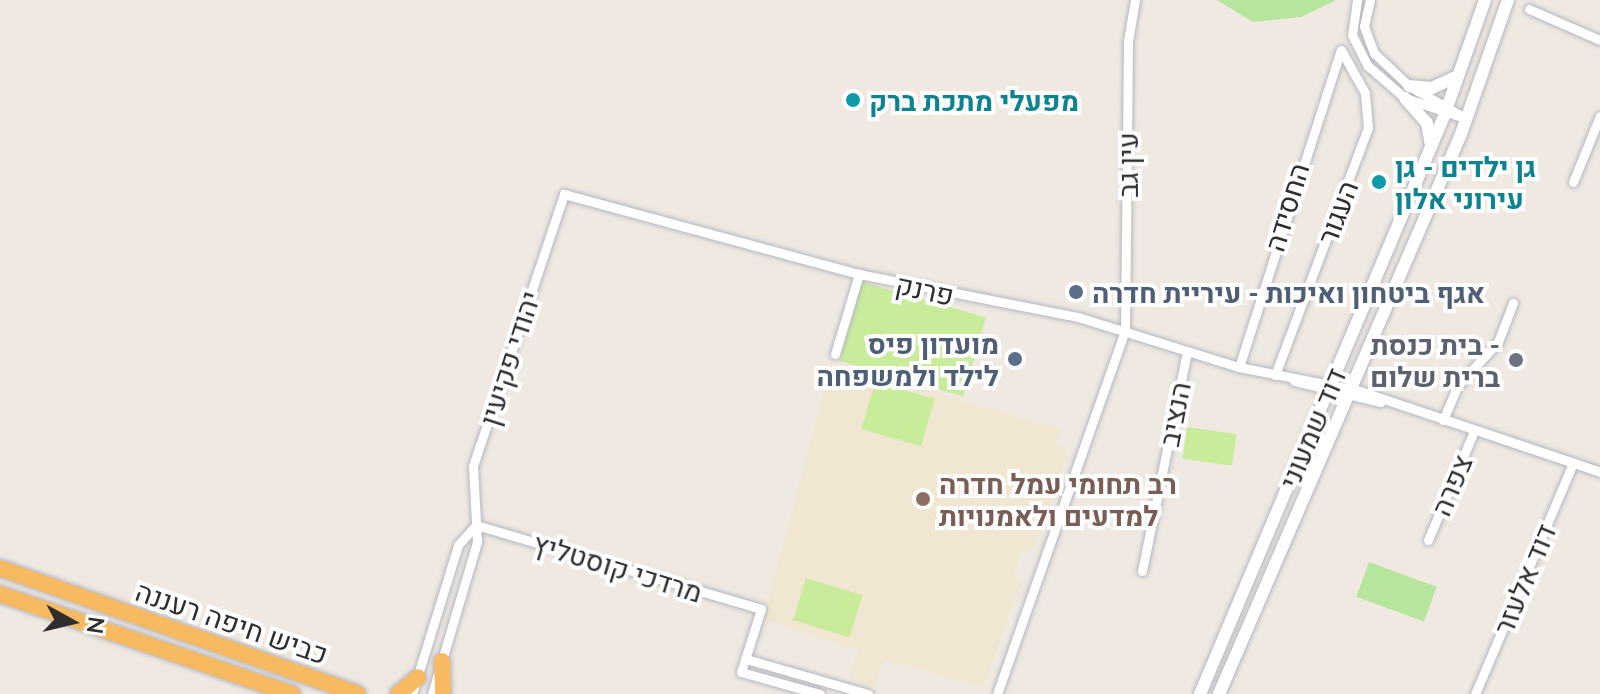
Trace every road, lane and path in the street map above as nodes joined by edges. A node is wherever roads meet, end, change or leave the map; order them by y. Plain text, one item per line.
1 (1135, 0) edge
2 (1357, 0) edge
3 (1370, 0) edge
4 (1485, 0) edge
5 (1508, 0) edge
6 (1529, 9) dead end
7 (1600, 40) edge
8 (1341, 50) joint
9 (1461, 72) junction
10 (1407, 92) junction
11 (1446, 111) junction
12 (1600, 116) edge
13 (1467, 119) junction
14 (1430, 149) junction
15 (1573, 182) dead end
16 (564, 194) joint
17 (859, 274) junction
18 (1513, 303) dead end
19 (1125, 331) junction
20 (1187, 352) junction
21 (835, 354) dead end
22 (1239, 367) junction
23 (1275, 375) junction
24 (1329, 388) junction
25 (1347, 392) junction
26 (1443, 420) junction
27 (1474, 431) junction
28 (1573, 463) junction
29 (1600, 472) edge
30 (476, 525) junction
31 (1428, 540) dead end
32 (0, 568) edge
33 (1142, 571) dead end
34 (0, 594) edge
35 (746, 659) junction
36 (442, 661) junction
37 (418, 677) junction
38 (292, 694) edge
39 (357, 694) edge
40 (398, 694) edge
41 (412, 694) edge
42 (432, 694) edge
43 (443, 694) edge
44 (820, 694) edge
45 (868, 694) edge
46 (997, 694) edge
47 (1200, 694) edge
48 (1219, 694) edge
49 (1475, 694) edge

1 - 19 street, עין גב
2 - 10 street
3 - 10 street
4 - 9 main road, דוד שמעוני
5 - 13 main road, דוד שמעוני
6 - 7 street
8 - 22 street, החסידה
8 - 23 street, העגור
9 - 10 main road
9 - 11 main road, דוד שמעוני
10 - 11 street
10 - 14 main road
11 - 13 street
11 - 14 main road, דוד שמעוני
12 - 15 street
13 - 25 main road, דוד שמעוני
14 - 24 main road, דוד שמעוני
16 - 17 street, פרנק
16 - 30 street, יהודי פקיעין
17 - 19 street, פרנק
17 - 21 street
18 - 26 street
19 - 20 street, פרנק
19 - 46 street, עין גב
20 - 22 street, פרנק
20 - 33 street, הנציב
22 - 23 street, פרנק
23 - 24 street, פרנק
24 - 25 street, פרנק
24 - 47 main road, דוד שמעוני
25 - 26 street, פרנק
25 - 48 main road, דוד שמעוני
26 - 27 street, פרנק
27 - 28 street, פרנק
27 - 31 street, צפרה
28 - 29 street, פרנק
28 - 49 street, דוד אלעזר
30 - 35 street, מרדכי קוסטליץ
30 - 36 street, יהודי פקיעין
30 - 37 street
32 - 39 highway, כביש חיפה רעננה
34 - 38 highway, כביש חיפה רעננה
35 - 44 street
35 - 45 street
36 - 42 street, יהודי פקיעין
36 - 43 highway
37 - 40 highway
37 - 41 street

